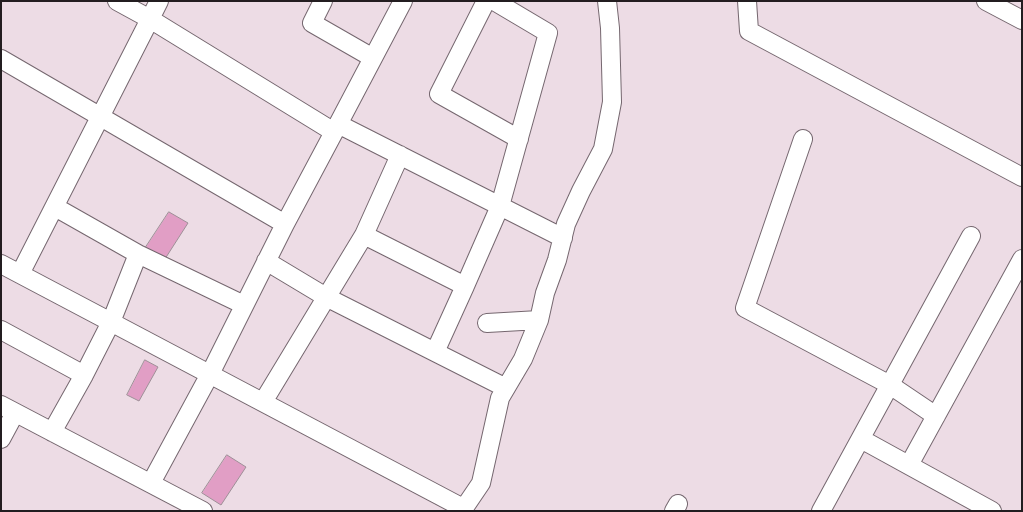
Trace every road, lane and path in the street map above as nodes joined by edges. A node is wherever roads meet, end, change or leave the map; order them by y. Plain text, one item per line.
1 (117, 1) edge
2 (159, 1) edge
3 (323, 1) edge
4 (403, 1) edge
5 (486, 1) edge
6 (494, 1) edge
7 (607, 1) edge
8 (747, 1) edge
9 (986, 1) edge
10 (150, 19) junction
11 (1022, 20) edge
12 (373, 58) junction
13 (1, 59) edge
14 (100, 117) junction
15 (336, 128) junction
16 (518, 139) junction
17 (803, 139) dead end
18 (400, 155) junction
19 (1022, 177) edge
20 (500, 206) junction
21 (54, 207) junction
22 (285, 224) junction
23 (364, 236) junction
24 (971, 236) dead end
25 (563, 238) junction
26 (138, 254) junction
27 (1022, 259) edge
28 (266, 261) junction
29 (1, 264) edge
30 (20, 274) junction
31 (465, 286) junction
32 (326, 297) junction
33 (244, 305) junction
34 (539, 320) junction
35 (111, 322) junction
36 (487, 324) dead end
37 (1, 330) edge
38 (435, 352) junction
39 (210, 374) junction
40 (84, 375) junction
41 (890, 385) junction
42 (506, 388) junction
43 (263, 402) junction
44 (8, 409) edge
45 (936, 416) junction
46 (52, 432) junction
47 (1, 439) edge
48 (861, 439) junction
49 (909, 465) junction
50 (151, 483) junction
51 (462, 510) edge
52 (203, 511) edge
53 (821, 511) edge
54 (992, 511) edge

1 - 10 street
2 - 10 street
3 - 12 street
4 - 12 street
5 - 16 street
6 - 16 street
7 - 25 street
8 - 19 street
9 - 11 street
10 - 14 street
10 - 15 street
12 - 15 street
13 - 14 street
14 - 21 street
14 - 22 street
15 - 18 street
15 - 22 street
16 - 20 street
17 - 41 street
18 - 20 street
18 - 23 street
20 - 25 street
20 - 31 street
21 - 26 street
21 - 30 street
22 - 28 street
23 - 31 street
23 - 32 street
24 - 41 street
25 - 34 street
26 - 33 street
26 - 35 street
27 - 45 street
28 - 32 street
28 - 33 street
29 - 30 street
30 - 35 street
31 - 38 street
32 - 38 street
32 - 43 street
33 - 39 street
34 - 36 street
34 - 42 street
35 - 39 street
35 - 40 street
37 - 40 street
38 - 42 street
39 - 43 street
39 - 50 street
40 - 46 street
41 - 45 street
41 - 48 street
42 - 51 street
43 - 51 street
44 - 46 street
44 - 47 street
45 - 49 street
46 - 50 street
48 - 49 street
48 - 53 street
49 - 54 street
50 - 52 street

